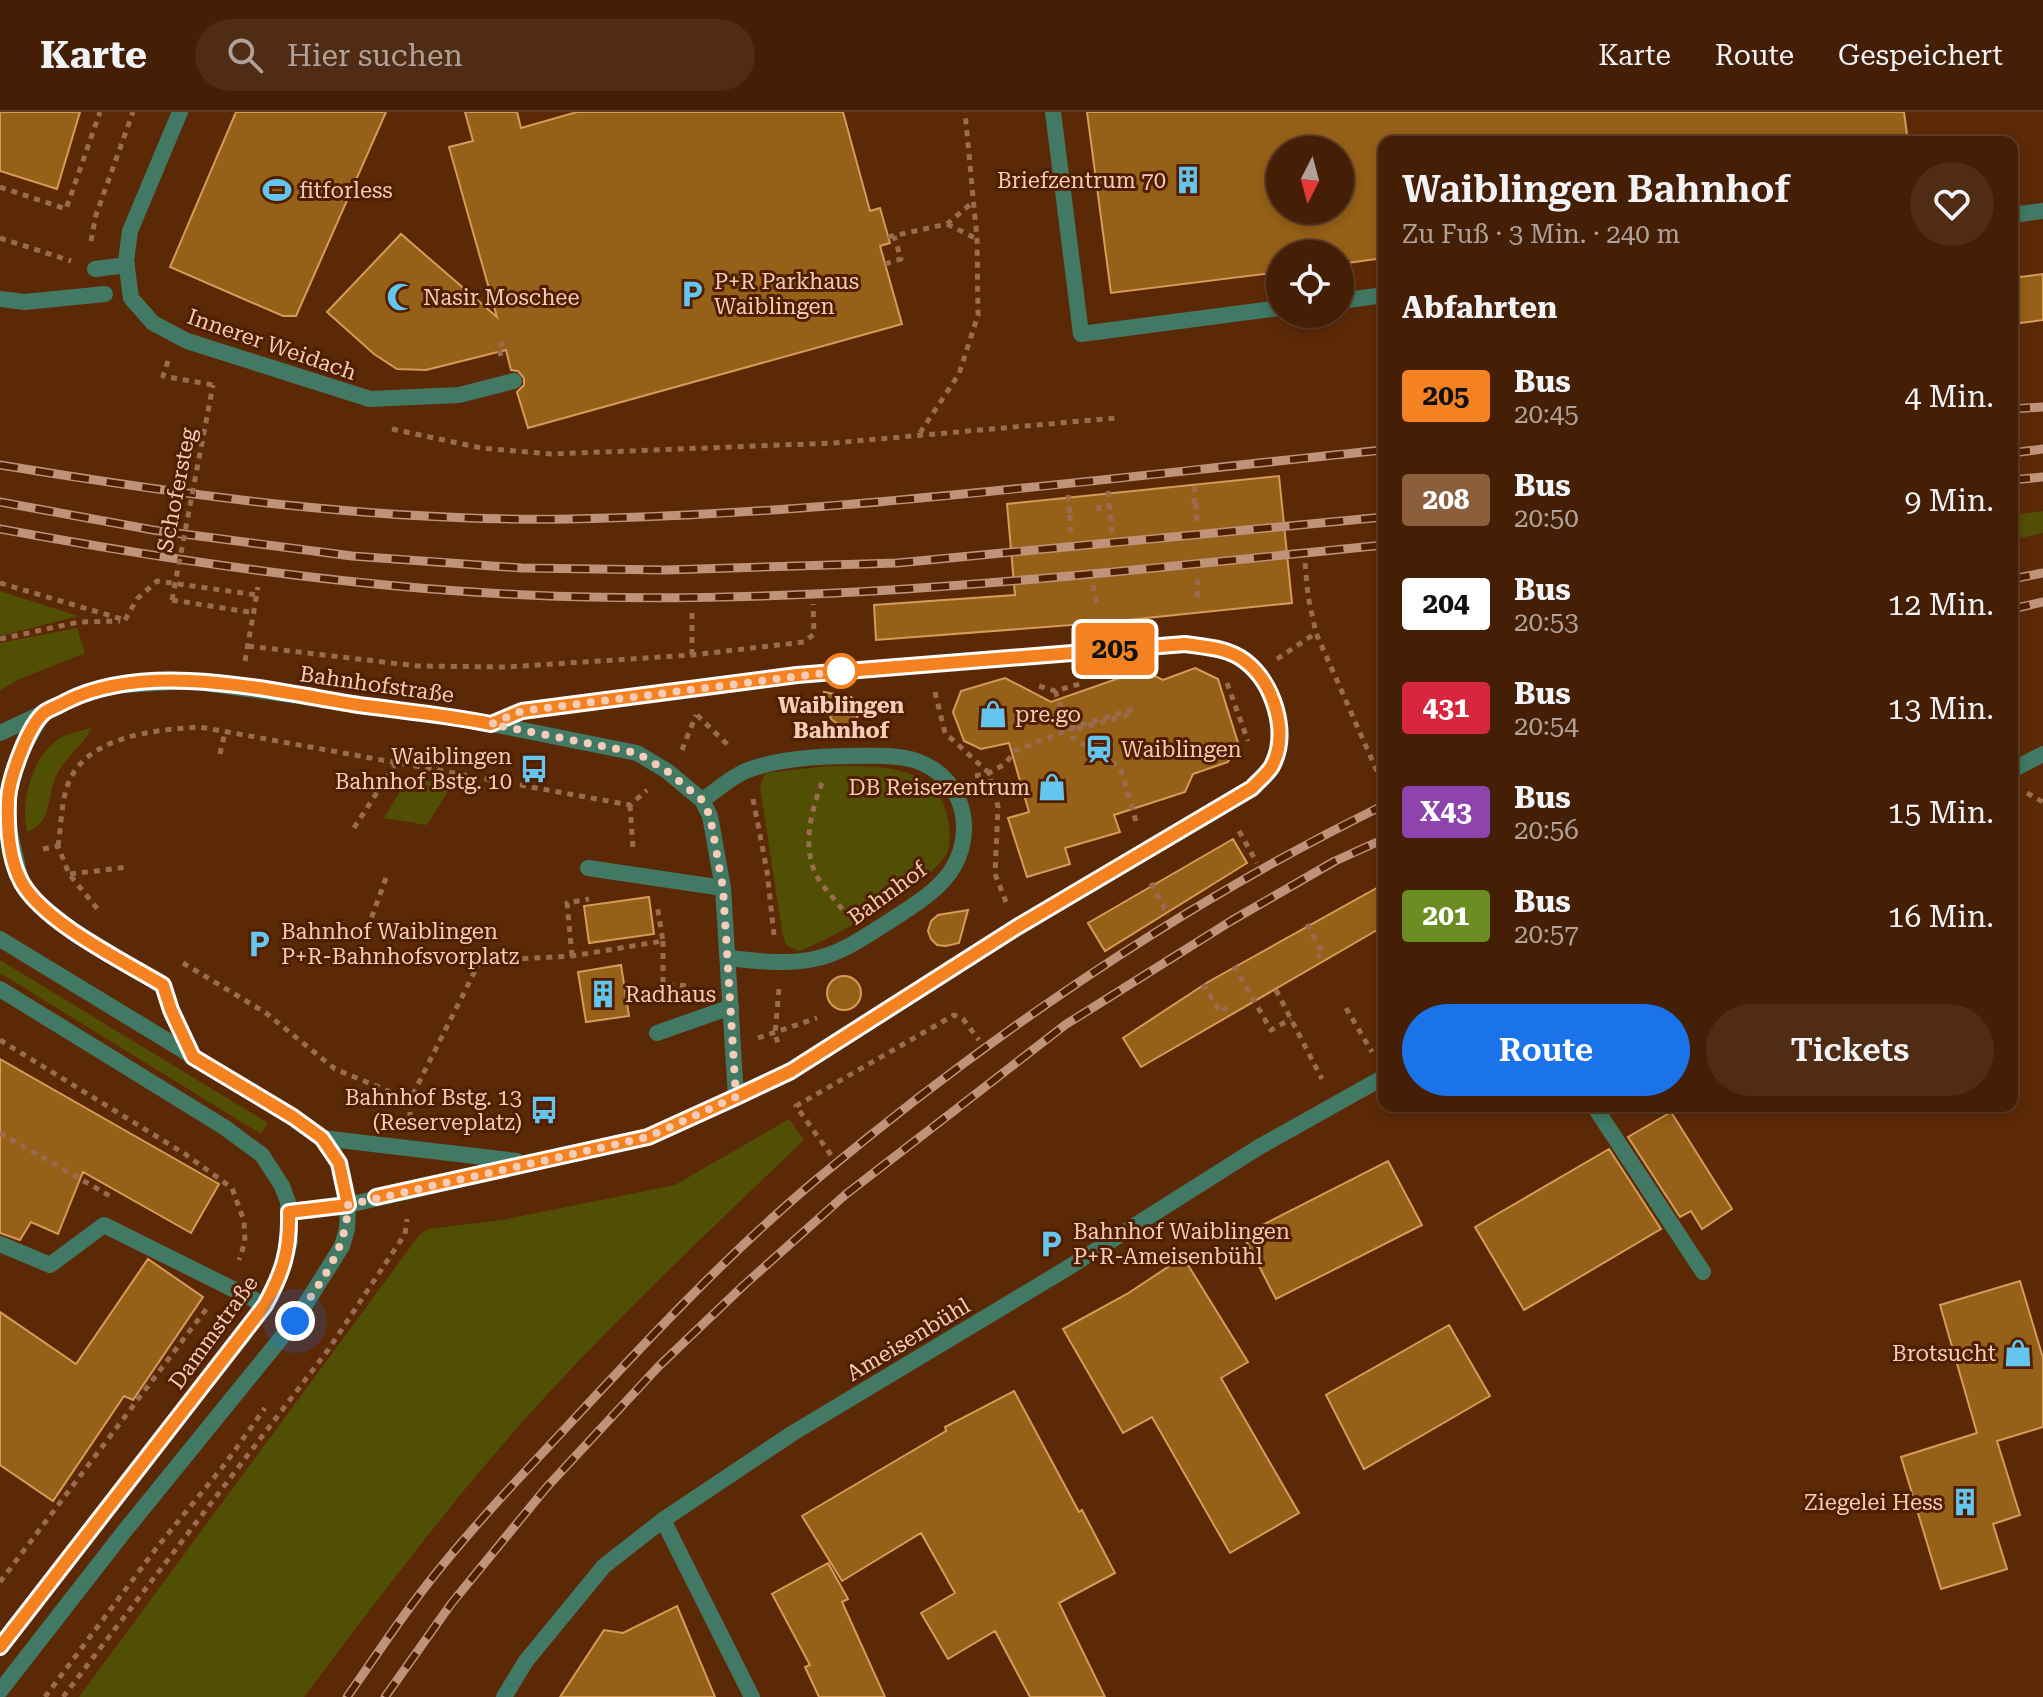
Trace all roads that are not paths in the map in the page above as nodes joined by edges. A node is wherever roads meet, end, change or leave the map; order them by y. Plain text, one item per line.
1 (180, 112) edge
2 (1053, 112) edge
3 (2043, 211) edge
4 (2018, 214) edge
5 (127, 265) junction
6 (95, 269) road end
7 (105, 294) dead end
8 (1378, 296) edge
9 (0, 299) edge
10 (1354, 299) edge
11 (1266, 310) edge
12 (514, 381) dead end
13 (43, 713) junction
14 (491, 724) junction
15 (0, 733) edge
16 (2043, 754) edge
17 (2018, 767) edge
18 (702, 800) junction
19 (588, 868) dead end
20 (723, 888) junction
21 (0, 939) edge
22 (729, 958) junction
23 (0, 989) edge
24 (731, 1007) junction
25 (657, 1033) dead end
26 (193, 1057) junction
27 (1378, 1080) edge
28 (736, 1097) junction
29 (1598, 1112) edge
30 (322, 1138) junction
31 (530, 1163) junction
32 (348, 1205) junction
33 (289, 1212) junction
34 (0, 1244) edge
35 (1703, 1272) dead end
36 (265, 1305) junction
37 (663, 1520) junction
38 (0, 1647) edge
39 (0, 1691) edge
40 (504, 1697) edge
41 (752, 1697) edge

1 - 5 street, Innerer Weidach
2 - 11 street
3 - 4 street
5 - 6 street
5 - 12 street, Innerer Weidach
7 - 9 street
8 - 10 street
13 - 14 street, Bahnhofstraße
13 - 15 street, Bahnhofstraße
13 - 26 street
14 - 18 street, Bahnhofstraße
14 - 28 street
16 - 17 street
18 - 20 street
18 - 22 street, Bahnhof
19 - 20 street
20 - 22 street
21 - 26 street
22 - 24 street
23 - 33 street, Dammstraße
24 - 25 street
24 - 28 street
26 - 30 street
27 - 37 street, Ameisenbühl
28 - 31 street
29 - 35 street
30 - 31 street
30 - 32 street
31 - 32 street
32 - 33 street
32 - 39 street
33 - 36 street, Dammstraße
34 - 36 street
36 - 38 street, Dammstraße
37 - 40 street, Ameisenbühl
37 - 41 street

